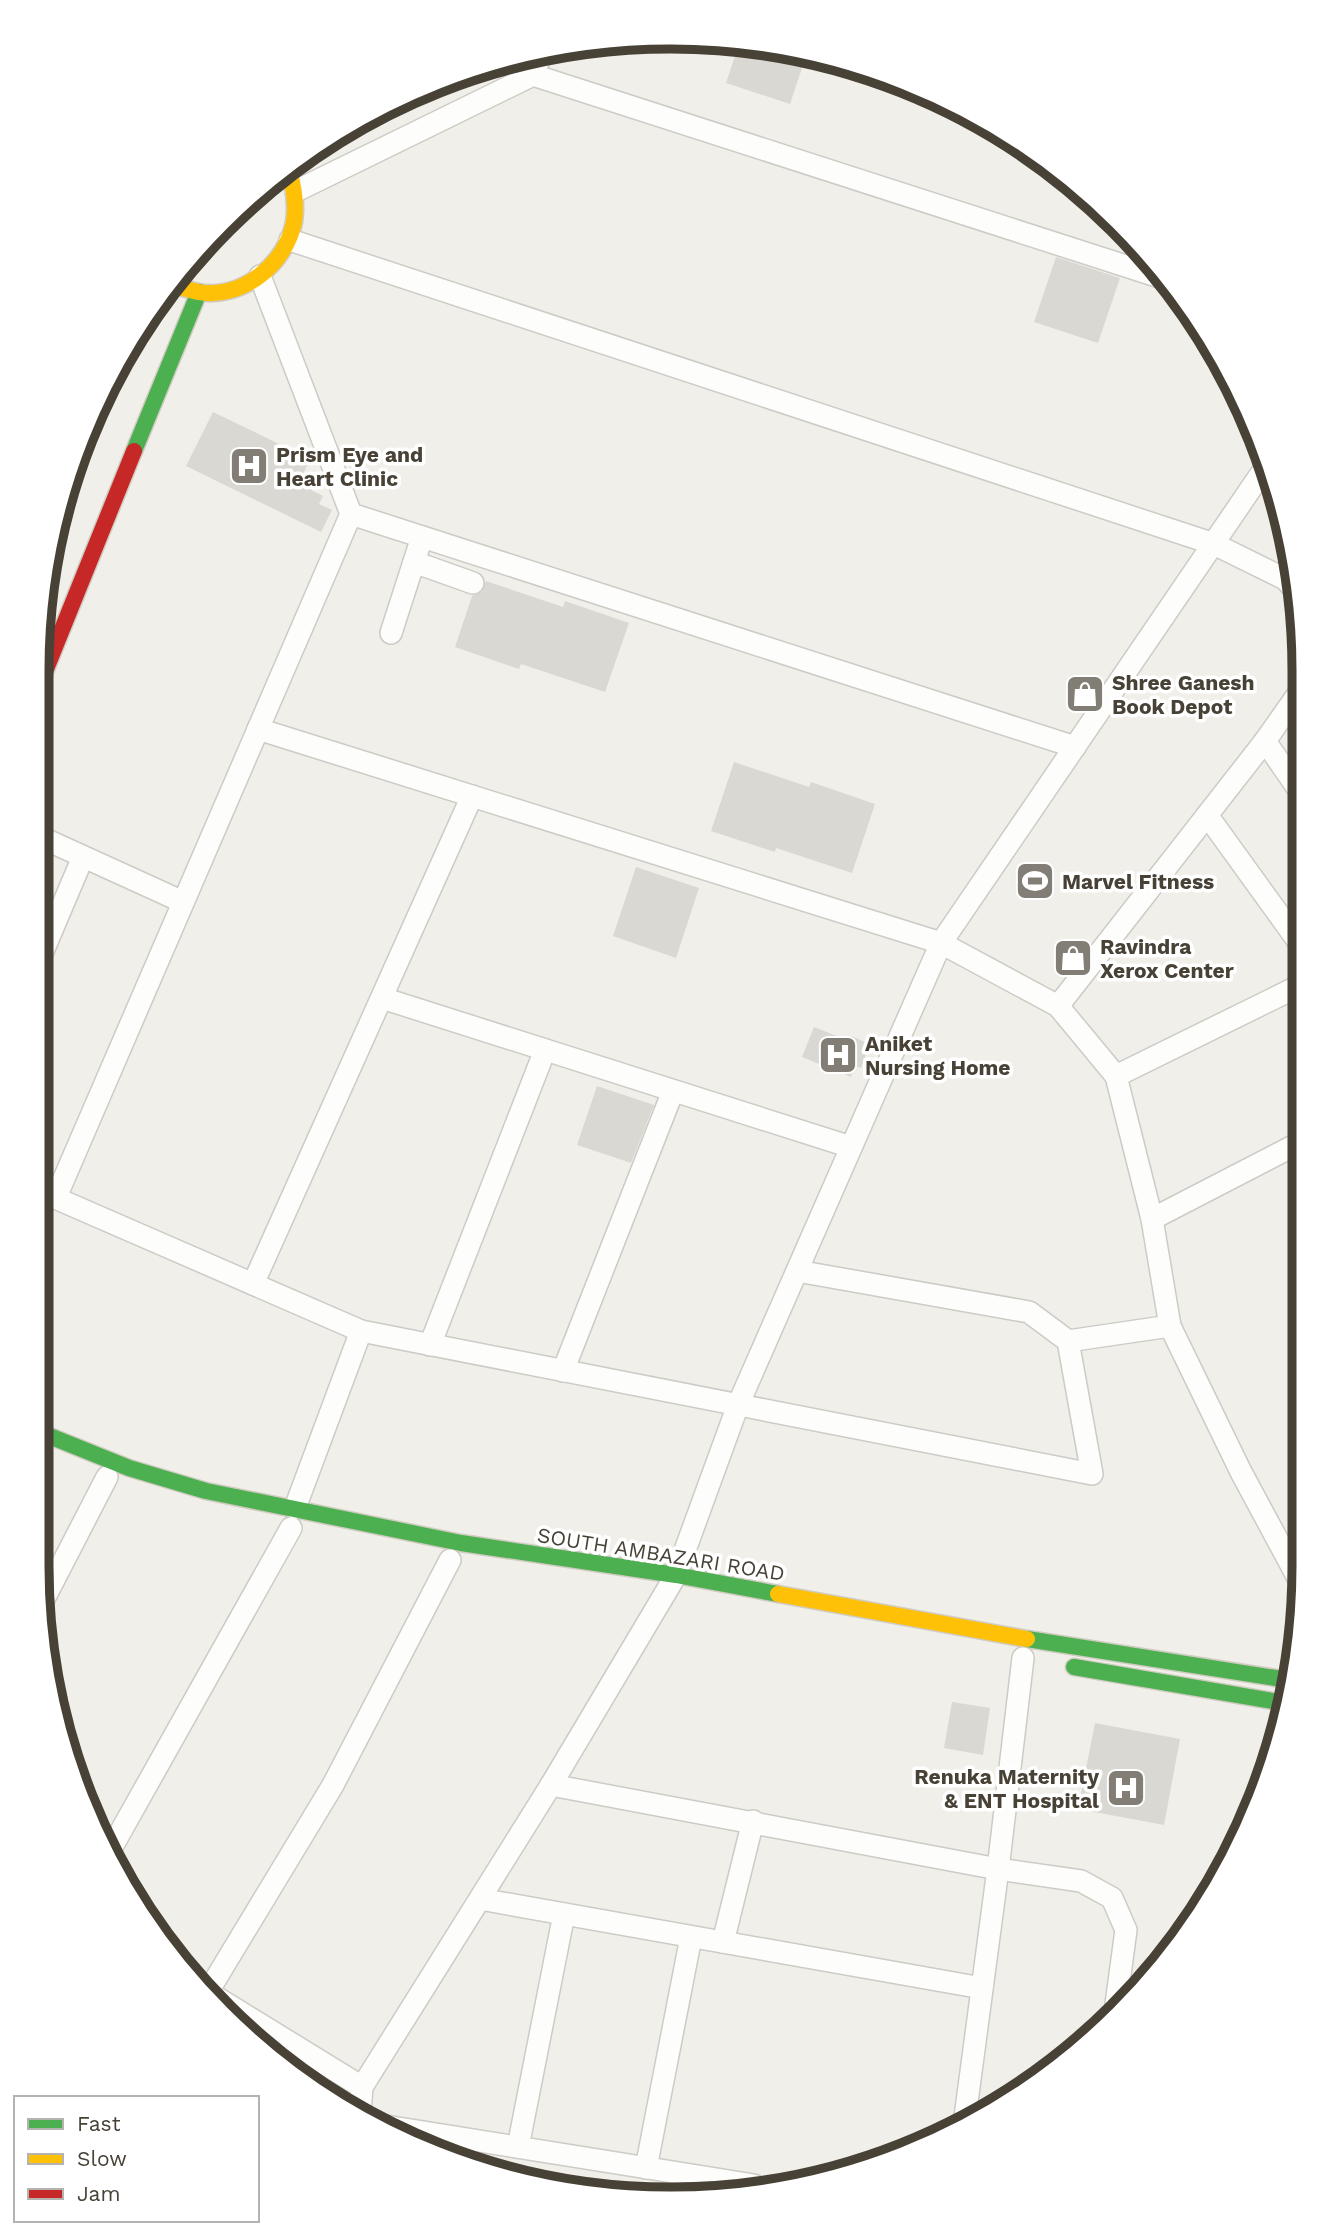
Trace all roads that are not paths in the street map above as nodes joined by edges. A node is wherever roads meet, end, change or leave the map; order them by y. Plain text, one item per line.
1 (538, 64) edge
2 (533, 75) junction
3 (292, 177) edge
4 (296, 191) junction
5 (289, 240) junction
6 (1148, 273) edge
7 (260, 276) junction
8 (178, 290) edge
9 (199, 292) junction
10 (1260, 475) edge
11 (351, 514) junction
12 (422, 537) junction
13 (1214, 544) junction
14 (414, 562) junction
15 (1285, 579) edge
16 (473, 583) dead end
17 (391, 633) dead end
18 (49, 661) edge
19 (1292, 703) edge
20 (258, 729) junction
21 (1265, 741) junction
22 (1075, 747) junction
23 (1292, 780) edge
24 (472, 796) junction
25 (1207, 815) junction
26 (49, 841) edge
27 (83, 857) junction
28 (183, 902) junction
29 (1292, 933) edge
30 (49, 937) edge
31 (941, 943) junction
32 (1292, 989) edge
33 (382, 998) junction
34 (1058, 1006) junction
35 (545, 1050) junction
36 (1116, 1076) junction
37 (673, 1091) junction
38 (851, 1147) junction
39 (1292, 1147) edge
40 (49, 1188) edge
41 (49, 1195) edge
42 (1152, 1219) junction
43 (797, 1271) junction
44 (253, 1284) junction
45 (1170, 1326) junction
46 (361, 1331) junction
47 (1068, 1342) junction
48 (430, 1345) junction
49 (563, 1371) junction
50 (738, 1405) junction
51 (49, 1436) edge
52 (101, 1475) joint
53 (159, 1494) dead end
54 (292, 1522) junction
55 (451, 1560) dead end
56 (1292, 1567) edge
57 (50, 1587) edge
58 (668, 1588) junction
59 (1033, 1660) joint
60 (1281, 1679) edge
61 (1277, 1702) edge
62 (551, 1785) junction
63 (753, 1821) junction
64 (114, 1843) edge
65 (998, 1869) junction
66 (480, 1899) junction
67 (564, 1914) junction
68 (691, 1937) junction
69 (723, 1942) junction
70 (212, 1985) edge
71 (982, 1988) junction
72 (1117, 1998) edge
73 (235, 2009) edge
74 (362, 2087) junction
75 (361, 2104) edge
76 (968, 2111) edge
77 (411, 2130) edge
78 (518, 2147) junction
79 (646, 2168) junction
80 (741, 2183) edge

1 - 2 street
2 - 4 street
2 - 6 street
3 - 4 main road
4 - 5 main road
5 - 7 main road
5 - 13 street
7 - 9 main road
7 - 11 street
8 - 9 main road
9 - 18 main road
10 - 13 street
11 - 12 street
11 - 20 street
12 - 14 street
12 - 22 street
13 - 15 street
13 - 22 street
14 - 16 street
14 - 17 street
19 - 21 street
20 - 24 street
20 - 28 street
21 - 23 street
21 - 25 street
22 - 31 street
24 - 31 street
24 - 33 street
25 - 29 street
25 - 34 street
26 - 27 street
27 - 28 street
27 - 30 street
28 - 40 street
31 - 34 street
31 - 38 street
32 - 36 street
33 - 35 street
33 - 44 street
34 - 36 street
35 - 37 street
35 - 48 street
36 - 42 street
37 - 38 street
37 - 49 street
38 - 43 street
39 - 42 street
41 - 44 street
42 - 45 street
43 - 47 street
43 - 50 street
44 - 46 street
45 - 47 street
45 - 56 street
46 - 48 street
46 - 54 street
47 - 50 street
48 - 49 street
49 - 50 street
50 - 58 street
51 - 54 main road, SOUTH AMBAZARI ROAD
52 - 53 main road
52 - 57 street
54 - 58 main road, SOUTH AMBAZARI ROAD
54 - 64 street
55 - 70 street
58 - 60 main road, SOUTH AMBAZARI ROAD
58 - 62 street
59 - 61 main road
59 - 65 street
62 - 63 street
62 - 66 street
63 - 65 street
63 - 69 street
65 - 71 street
65 - 72 street
66 - 67 street
66 - 74 street
67 - 68 street
67 - 78 street
68 - 69 street
68 - 79 street
69 - 71 street
71 - 76 street
73 - 74 street
74 - 75 street
77 - 78 street
78 - 79 street
79 - 80 street

